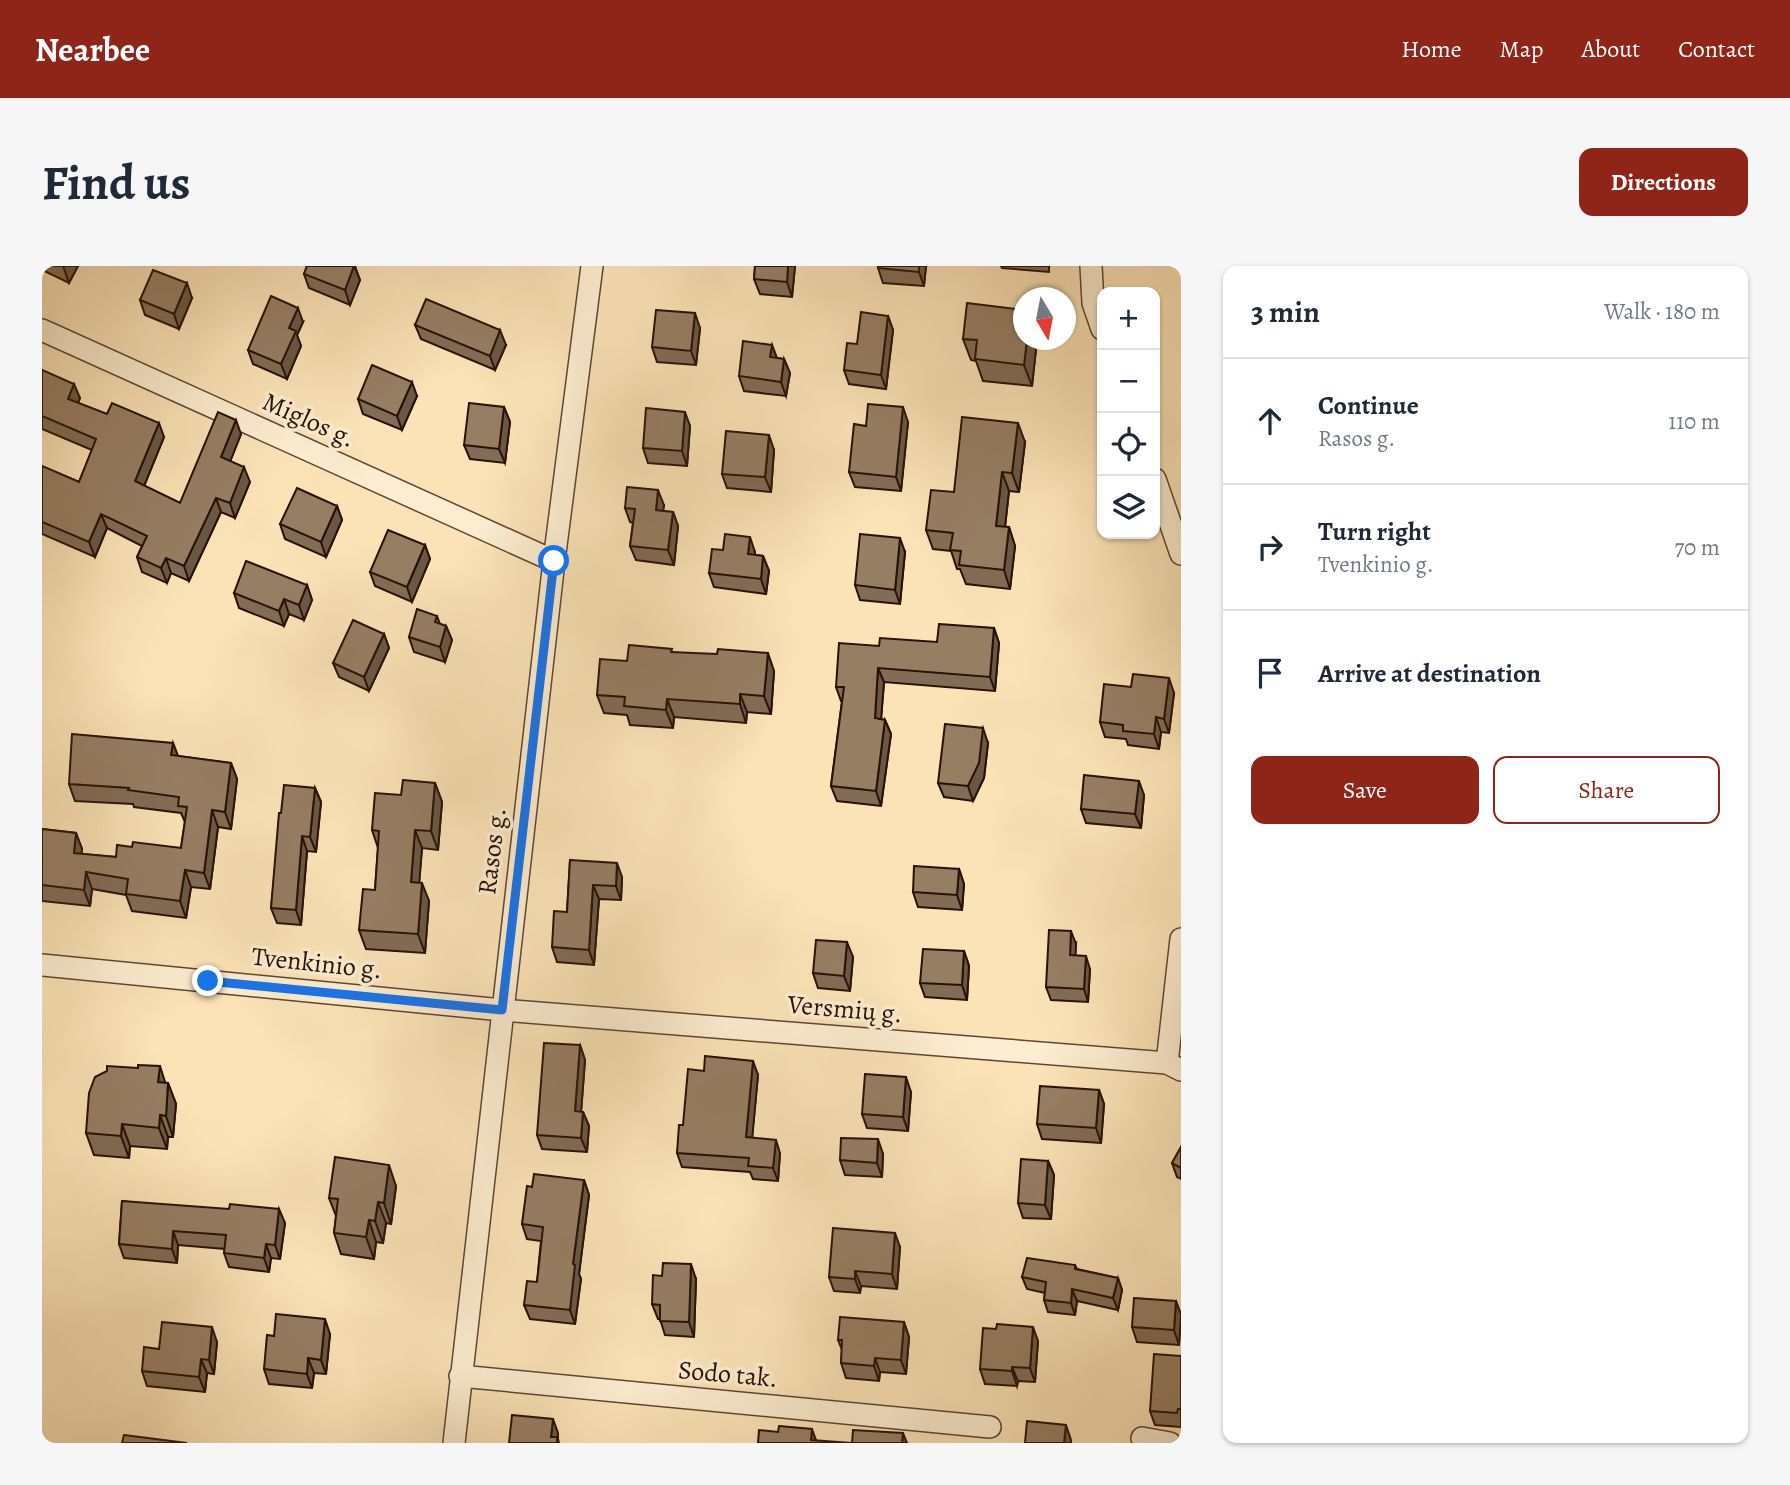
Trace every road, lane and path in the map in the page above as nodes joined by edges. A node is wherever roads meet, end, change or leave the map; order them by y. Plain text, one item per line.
1 (592, 266) edge
2 (1091, 266) edge
3 (1097, 315) edge
4 (42, 330) edge
5 (1160, 493) edge
6 (1181, 554) edge
7 (554, 561) junction
8 (1181, 939) edge
9 (42, 965) edge
10 (502, 1010) junction
11 (1174, 1067) edge
12 (460, 1376) junction
13 (990, 1427) dead end
14 (1142, 1438) dead end
15 (454, 1443) edge
16 (1170, 1443) edge

1 - 7 street, Rasos g.
2 - 3 street
4 - 7 street, Miglos g.
5 - 6 street
7 - 10 street, Rasos g.
8 - 11 street
9 - 10 street, Tvenkinio g.
10 - 11 street, Versmių g.
10 - 12 street, Rasos g.
12 - 13 street, Sodo tak.
12 - 15 street, Rasos g.
14 - 16 street

